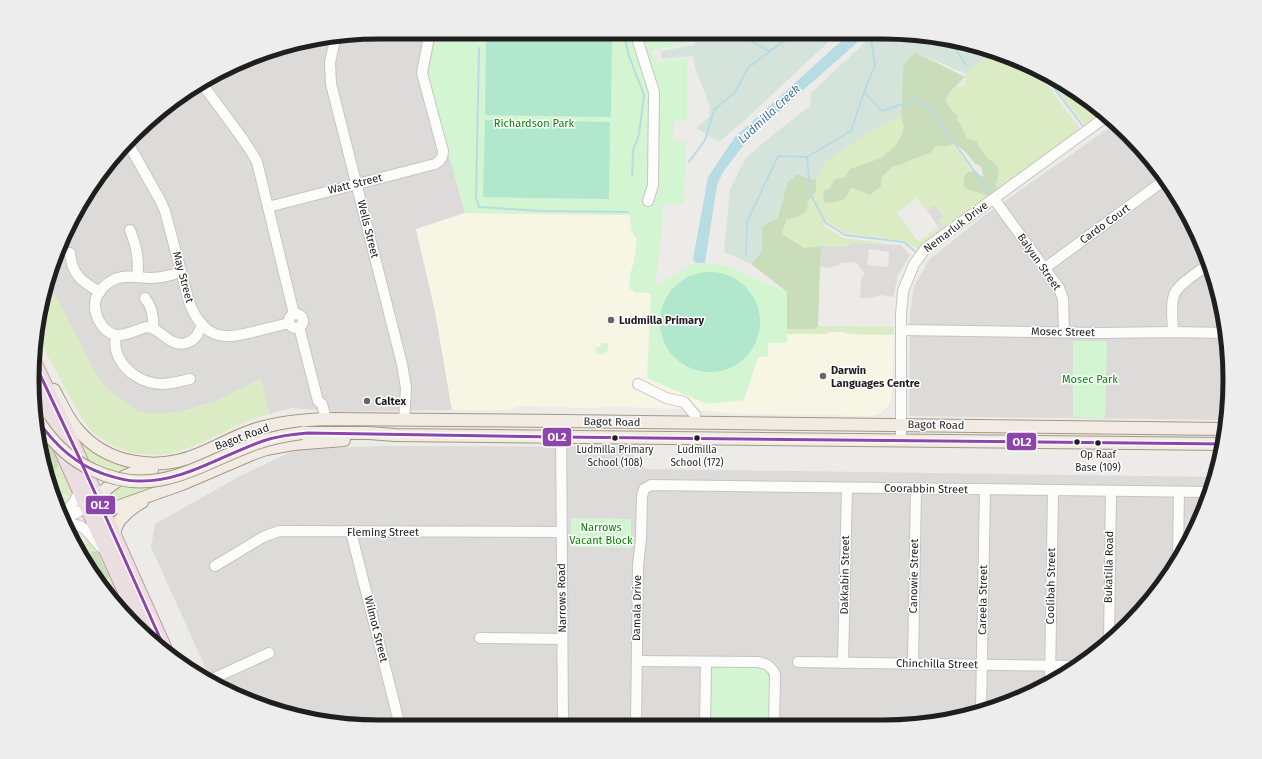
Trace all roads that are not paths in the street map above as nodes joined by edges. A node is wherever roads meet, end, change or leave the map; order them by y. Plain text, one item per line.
1 (429, 39) edge
2 (637, 39) edge
3 (334, 42) edge
4 (205, 87) edge
5 (1103, 119) edge
6 (130, 148) edge
7 (1161, 183) edge
8 (356, 184) junction
9 (994, 199) junction
10 (648, 201) dead end
11 (268, 207) junction
12 (130, 230) dead end
13 (70, 253) dead end
14 (1045, 268) junction
15 (1204, 268) edge
16 (181, 272) junction
17 (137, 276) junction
18 (100, 292) junction
19 (145, 298) dead end
20 (292, 319) junction
21 (202, 324) junction
22 (153, 328) junction
23 (901, 330) junction
24 (1064, 332) junction
25 (1173, 332) junction
26 (1220, 333) edge
27 (116, 334) junction
28 (40, 363) edge
29 (39, 373) edge
30 (190, 378) dead end
31 (638, 384) dead end
32 (40, 403) edge
33 (326, 419) junction
34 (404, 420) junction
35 (560, 421) junction
36 (696, 423) junction
37 (901, 425) junction
38 (42, 427) edge
39 (1219, 429) edge
40 (395, 435) junction
41 (560, 437) junction
42 (900, 441) junction
43 (1216, 444) edge
44 (198, 455) junction
45 (221, 468) junction
46 (847, 488) junction
47 (79, 489) junction
48 (916, 489) junction
49 (985, 489) junction
50 (644, 490) joint
51 (1053, 490) junction
52 (1111, 491) junction
53 (1179, 492) junction
54 (1204, 492) edge
55 (97, 496) junction
56 (66, 511) edge
57 (94, 512) junction
58 (71, 522) edge
59 (71, 523) edge
60 (352, 532) junction
61 (561, 532) junction
62 (114, 537) junction
63 (1178, 548) edge
64 (107, 551) junction
65 (215, 566) dead end
66 (137, 618) edge
67 (1109, 634) edge
68 (480, 638) dead end
69 (562, 639) junction
70 (161, 641) edge
71 (269, 653) dead end
72 (637, 660) junction
73 (706, 662) junction
74 (798, 662) dead end
75 (843, 663) junction
76 (913, 664) junction
77 (982, 665) junction
78 (1050, 666) junction
79 (1067, 666) edge
80 (1050, 676) edge
81 (215, 678) edge
82 (981, 705) edge
83 (399, 720) edge
84 (563, 720) edge
85 (636, 720) edge
86 (705, 720) edge
87 (774, 720) edge

1 - 8 street, Watt Street
2 - 10 street
3 - 8 street, Wells Street
4 - 11 street
5 - 9 street, Nemarluk Drive
6 - 16 street, May Street
7 - 14 street, Cardo Court
8 - 11 street, Watt Street
8 - 34 street, Wells Street
9 - 14 street, Balyun Street
9 - 23 street, Nemarluk Drive
11 - 20 street
12 - 17 street
13 - 18 street
14 - 24 street, Balyun Street
15 - 25 street
16 - 17 street
16 - 21 street, May Street
17 - 18 street
18 - 27 street
19 - 22 street
20 - 21 street, May Street
20 - 33 street
21 - 22 street
22 - 27 street
23 - 24 street, Mosec Street
23 - 37 street, Nemarluk Drive
24 - 25 street, Mosec Street
25 - 26 street, Mosec Street
27 - 30 street
28 - 44 main road, Bagot Road
29 - 55 highway
31 - 36 street
32 - 47 highway
33 - 34 main road, Bagot Road
33 - 44 main road, Bagot Road
34 - 35 main road, Bagot Road
35 - 36 main road, Bagot Road
35 - 41 street, Narrows Road
36 - 37 main road, Bagot Road
37 - 39 main road, Bagot Road
37 - 42 street, Nemarluk Drive
38 - 40 main road, Bagot Road, bridge
40 - 41 main road, Bagot Road
40 - 45 main road, Bagot Road
41 - 42 main road, Bagot Road
41 - 61 street, Narrows Road
42 - 43 main road, Bagot Road
44 - 55 main road
45 - 57 main road, Bagot Road
45 - 62 main road
46 - 48 street, Coorabbin Street
46 - 50 street, Coorabbin Street
46 - 75 street, Dakkabin Street
47 - 56 street
47 - 57 highway
48 - 49 street, Coorabbin Street
48 - 76 street, Canowie Street
49 - 51 street, Coorabbin Street
49 - 77 street, Careela Street
50 - 72 street, Damala Drive
51 - 52 street, Coorabbin Street
51 - 78 street, Coolibah Street
52 - 53 street, Coorabbin Street
52 - 67 street, Bukatilla Road
53 - 54 street, Coorabbin Street
53 - 63 street
55 - 57 highway
57 - 58 street
57 - 62 highway
57 - 64 highway
59 - 64 street
60 - 61 street, Fleming Street
60 - 65 street, Fleming Street
60 - 83 street, Wilmot Street
61 - 69 street, Narrows Road
62 - 70 highway
64 - 66 highway
68 - 69 street
69 - 84 street, Narrows Road
71 - 81 street
72 - 73 street
72 - 85 street, Damala Drive
73 - 86 street
73 - 87 street
74 - 75 street, Chinchilla Street
75 - 76 street, Chinchilla Street
76 - 77 street, Chinchilla Street
77 - 78 street, Chinchilla Street
77 - 82 street, Careela Street
78 - 79 street, Chinchilla Street
78 - 80 street, Coolibah Street

